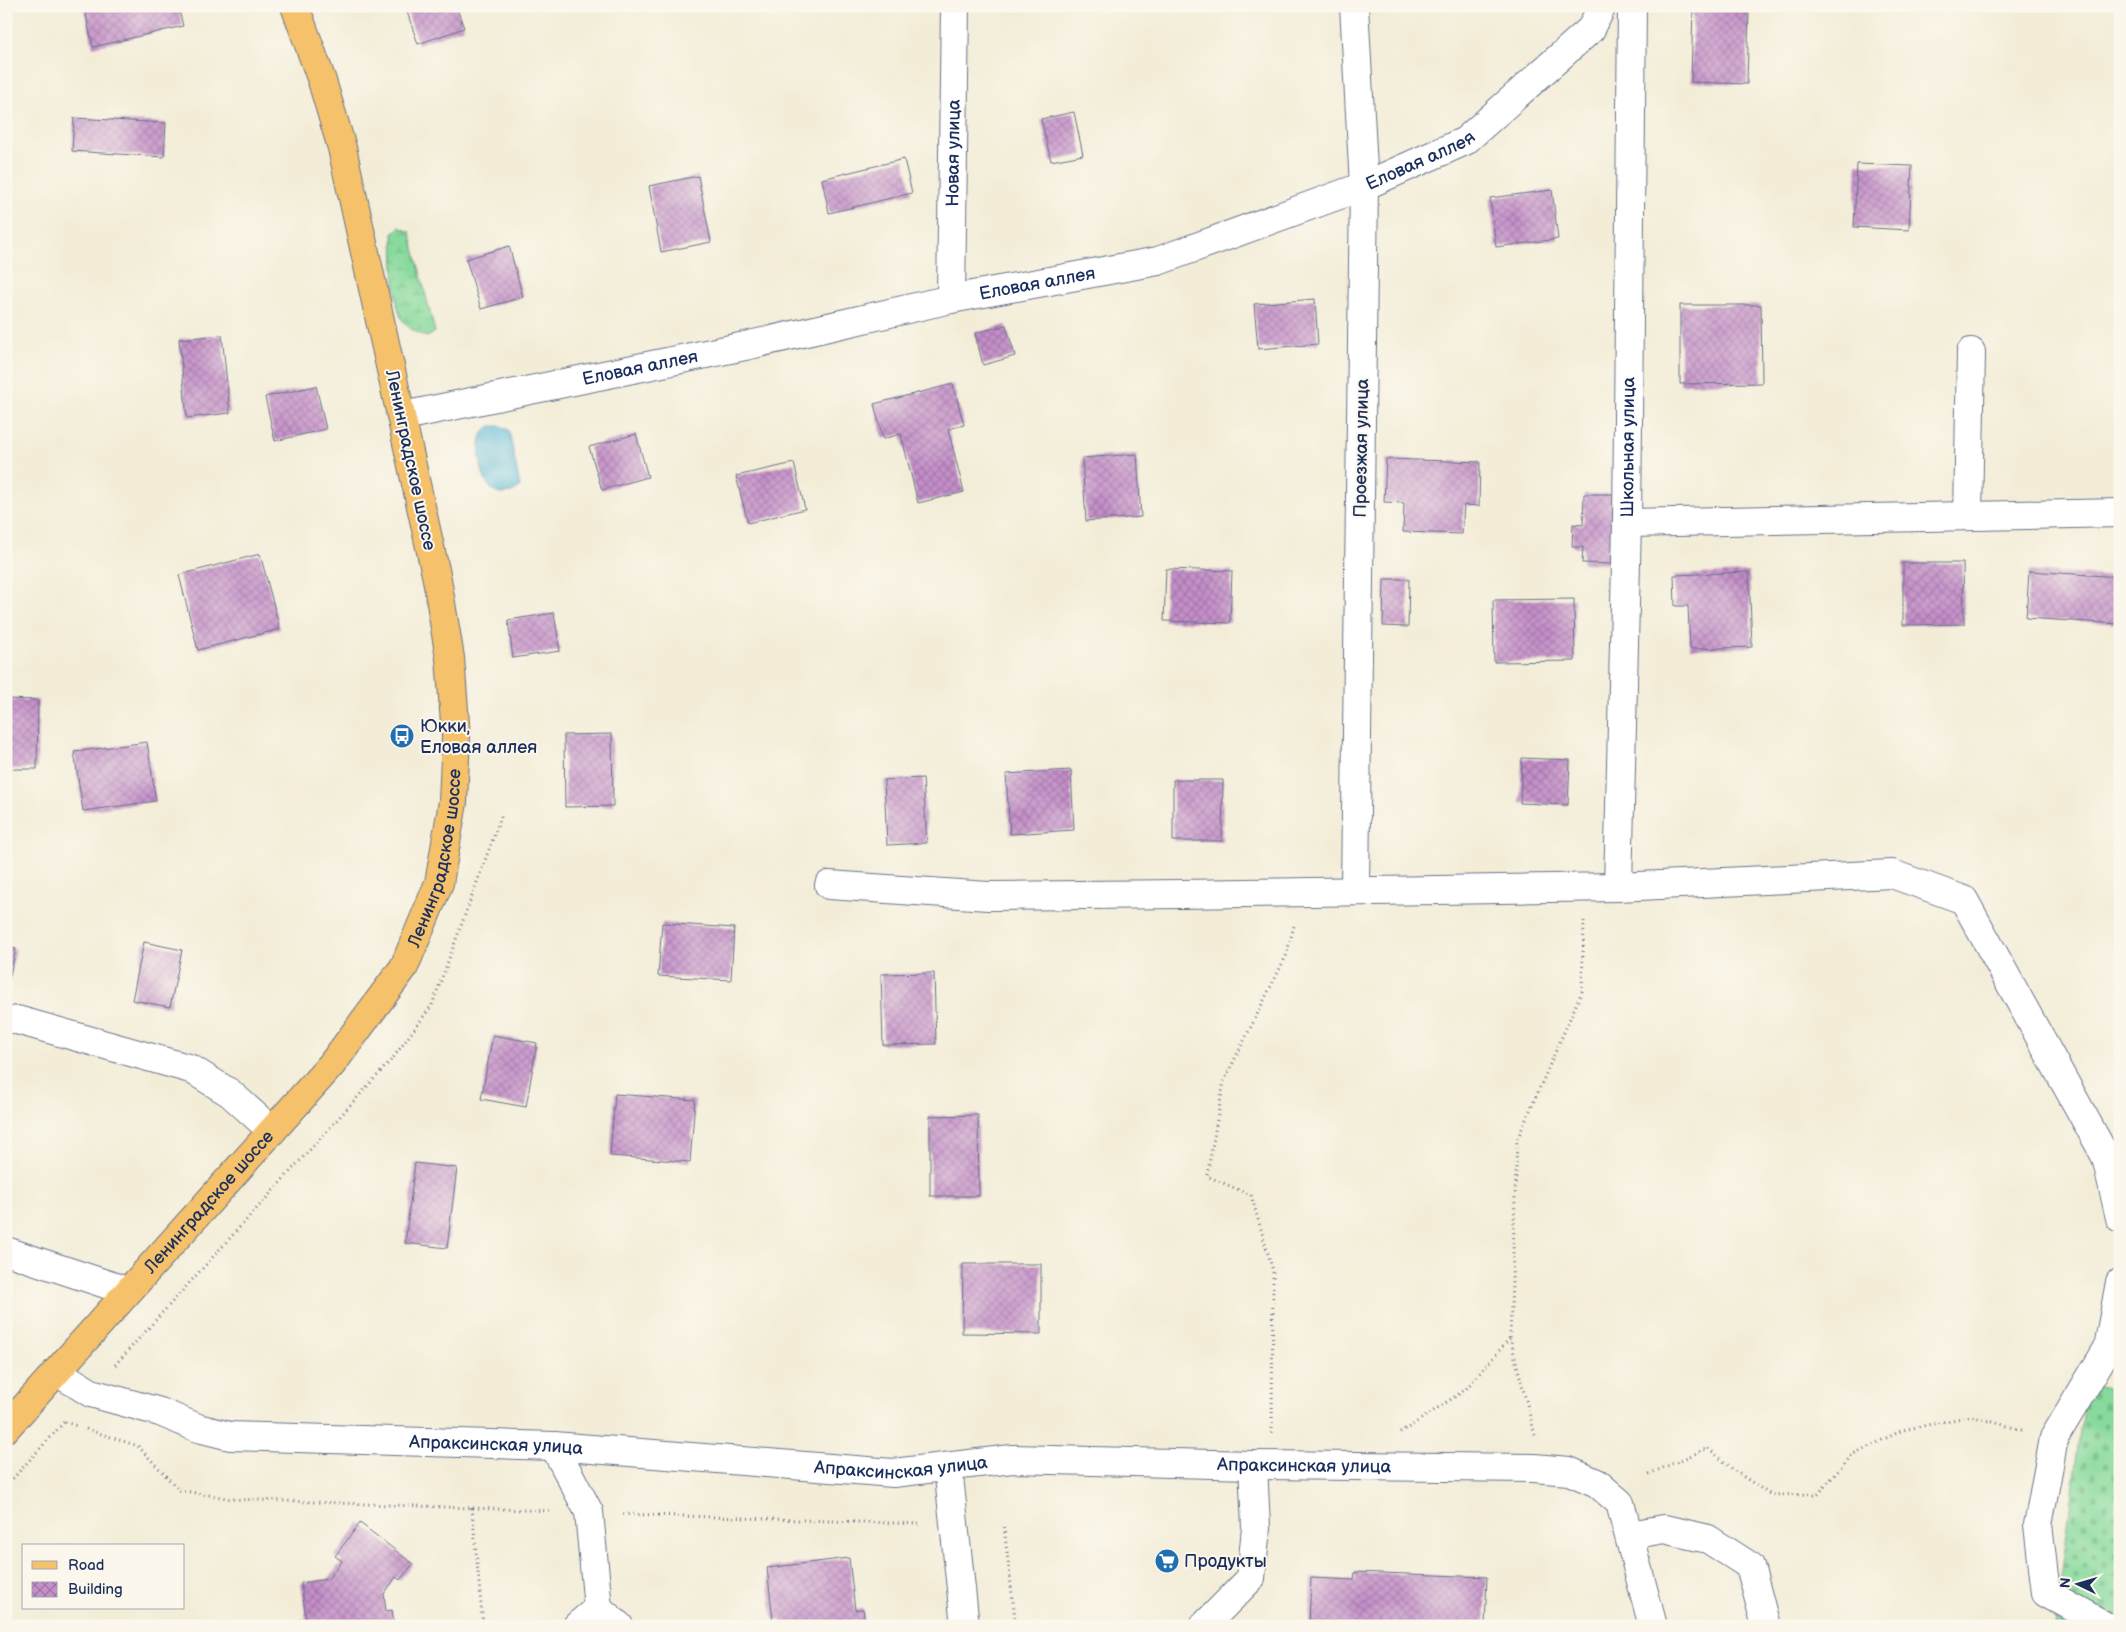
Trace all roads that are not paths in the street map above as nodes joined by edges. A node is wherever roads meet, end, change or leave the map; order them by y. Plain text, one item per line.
1 (295, 6) edge
2 (955, 6) edge
3 (1354, 6) edge
4 (1602, 6) edge
5 (1632, 6) edge
6 (1364, 186) junction
7 (951, 299) junction
8 (1970, 352) dead end
9 (403, 416) junction
10 (2120, 512) edge
11 (1968, 516) junction
12 (1626, 523) junction
13 (829, 884) dead end
14 (1618, 887) junction
15 (1355, 890) junction
16 (17, 1020) dead end
17 (272, 1131) junction
18 (2113, 1161) edge
19 (2120, 1218) edge
20 (6, 1251) edge
21 (2120, 1282) edge
22 (127, 1291) junction
23 (57, 1372) junction
24 (6, 1428) edge
25 (554, 1446) junction
26 (1253, 1465) junction
27 (948, 1467) junction
28 (1630, 1535) junction
29 (598, 1608) junction
30 (577, 1626) edge
31 (619, 1626) edge
32 (965, 1626) edge
33 (1204, 1626) edge
34 (1653, 1626) edge
35 (1766, 1626) edge
36 (2106, 1626) edge

1 - 9 main road, Ленинградское шоссе
2 - 7 street, Новая улица
3 - 6 street, Проезжая улица
4 - 6 street, Еловая аллея
5 - 12 street, Школьная улица
6 - 7 street, Еловая аллея
6 - 15 street, Проезжая улица
7 - 9 street, Еловая аллея
8 - 11 street
9 - 17 main road, Ленинградское шоссе
10 - 11 street
11 - 12 street
12 - 14 street, Школьная улица
13 - 15 street
14 - 15 street
14 - 18 street
16 - 17 street
17 - 22 main road, Ленинградское шоссе
18 - 19 street
20 - 22 street
21 - 36 street
22 - 23 main road, Ленинградское шоссе
23 - 24 main road, Ленинградское шоссе
23 - 25 street, Апраксинская улица
25 - 27 street, Апраксинская улица
25 - 29 street
26 - 27 street, Апраксинская улица
26 - 28 street, Апраксинская улица
26 - 33 street
27 - 32 street
28 - 34 street, Апраксинская улица
28 - 35 street
29 - 30 street
29 - 31 street

